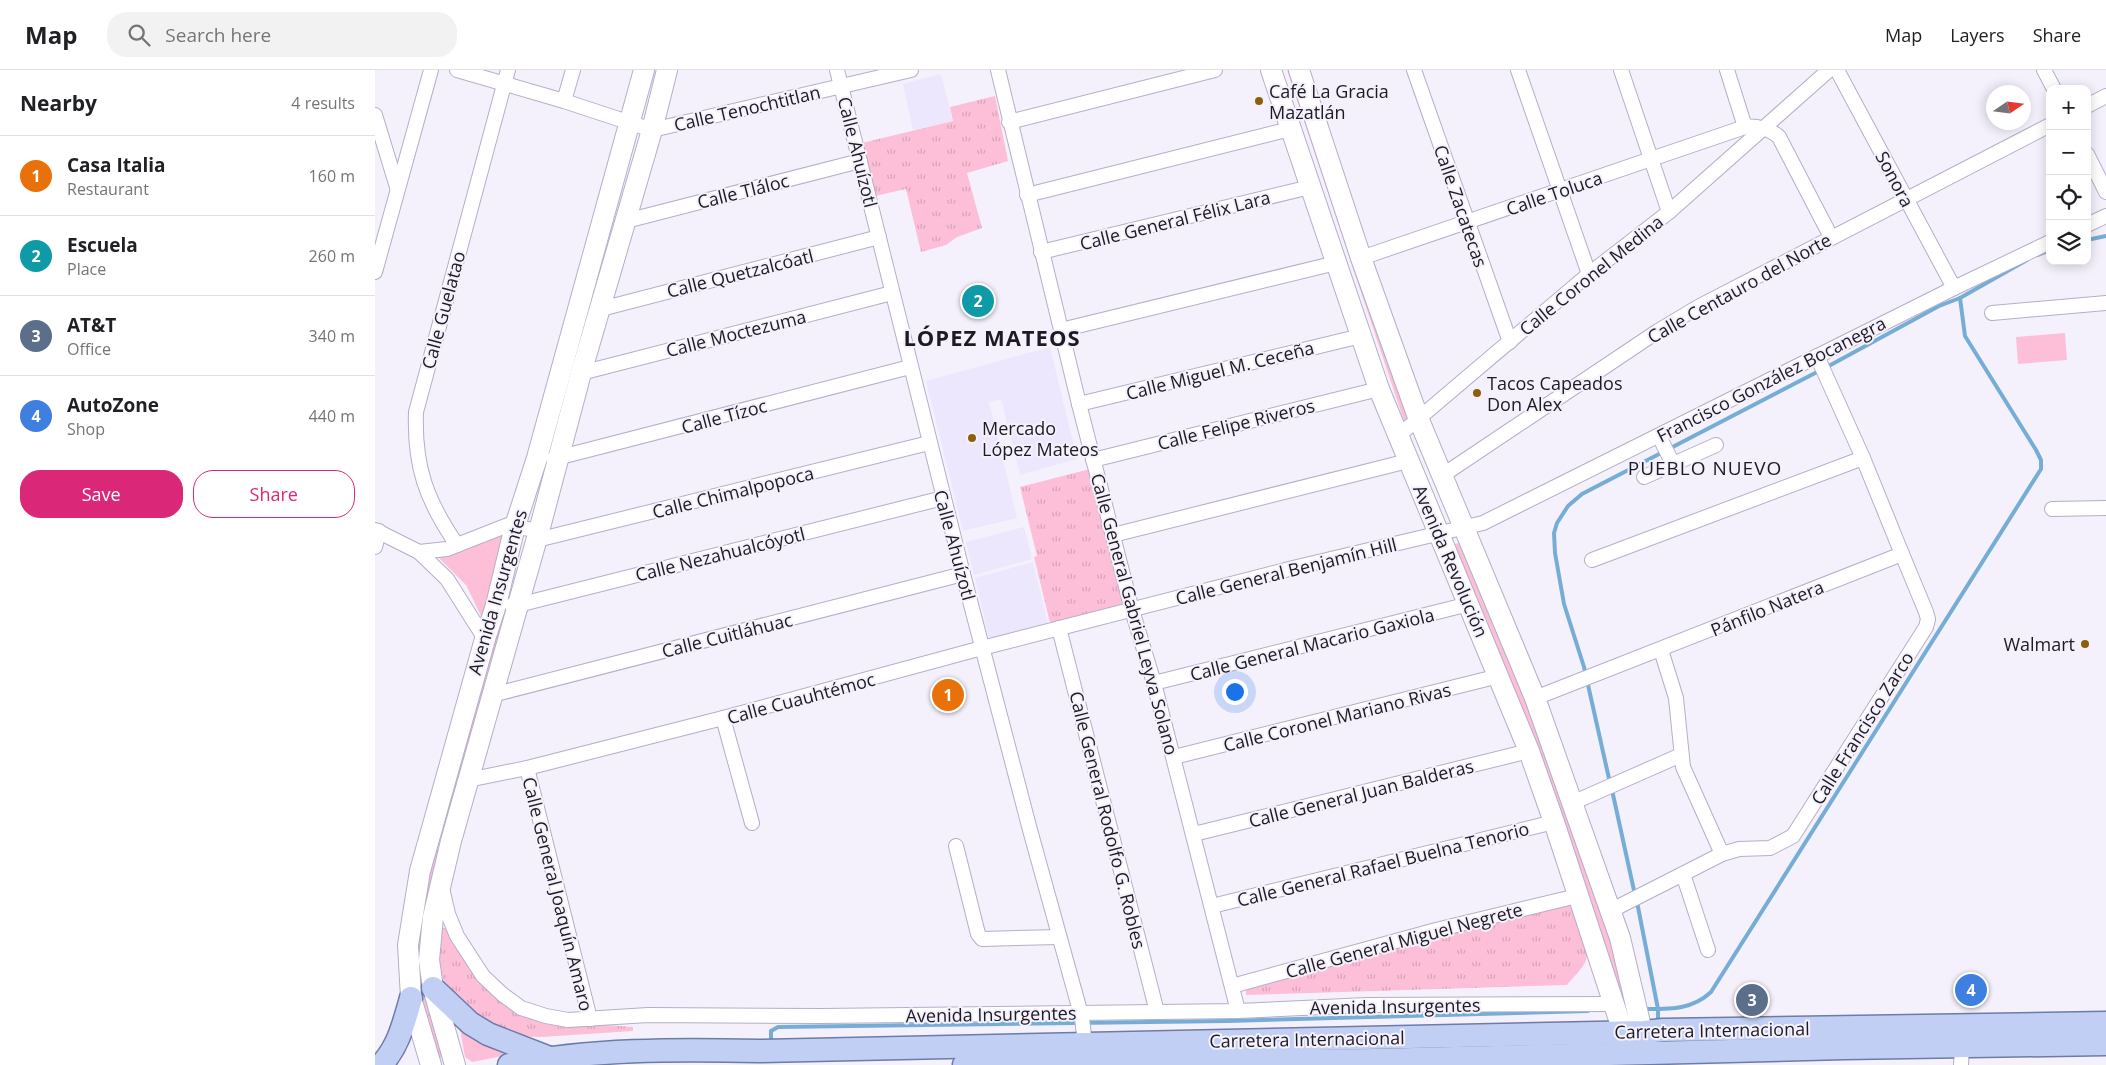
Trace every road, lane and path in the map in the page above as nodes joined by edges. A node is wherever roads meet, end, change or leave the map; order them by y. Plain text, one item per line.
1 (431, 70) edge
2 (457, 70) edge
3 (573, 70) edge
4 (644, 70) edge
5 (667, 70) edge
6 (837, 70) edge
7 (911, 70) edge
8 (998, 70) edge
9 (1215, 70) edge
10 (1271, 70) edge
11 (1299, 70) edge
12 (1414, 70) edge
13 (1518, 70) edge
14 (1621, 70) edge
15 (1727, 70) edge
16 (1829, 70) edge
17 (1837, 70) edge
18 (2045, 70) edge
19 (506, 77) edge
20 (2052, 85) edge
21 (841, 86) junction
22 (2106, 96) edge
23 (564, 101) junction
24 (2091, 104) edge
25 (375, 115) edge
26 (1009, 122) junction
27 (629, 123) junction
28 (1745, 127) junction
29 (2046, 127) edge
30 (1290, 129) junction
31 (1762, 129) junction
32 (652, 130) junction
33 (1651, 159) junction
34 (860, 161) junction
35 (2091, 162) edge
36 (397, 187) junction
37 (1310, 187) junction
38 (1560, 190) junction
39 (2106, 192) edge
40 (1027, 195) junction
41 (1906, 200) junction
42 (1669, 212) junction
43 (2106, 216) edge
44 (625, 221) junction
45 (2091, 223) edge
46 (1467, 224) junction
47 (879, 237) junction
48 (1831, 237) junction
49 (2046, 244) edge
50 (378, 251) edge
51 (1041, 252) junction
52 (1361, 258) junction
53 (1336, 263) junction
54 (375, 272) edge
55 (1589, 274) junction
56 (1954, 288) junction
57 (892, 293) junction
58 (2106, 304) edge
59 (601, 309) junction
60 (1992, 312) dead end
61 (1061, 330) junction
62 (1361, 336) junction
63 (1510, 342) junction
64 (1821, 366) junction
65 (910, 367) junction
66 (581, 373) junction
67 (1379, 389) junction
68 (1079, 404) junction
69 (1419, 420) junction
70 (1398, 436) junction
71 (1659, 436) junction
72 (929, 444) junction
73 (1716, 444) dead end
74 (537, 458) junction
75 (1863, 458) junction
76 (557, 459) junction
77 (1093, 460) junction
78 (1408, 461) junction
79 (1673, 464) junction
80 (1443, 475) junction
81 (1644, 477) dead end
82 (943, 498) junction
83 (2106, 508) edge
84 (2053, 509) dead end
85 (515, 526) junction
86 (1465, 527) junction
87 (377, 530) edge
88 (539, 531) junction
89 (1439, 532) junction
90 (1113, 535) junction
91 (457, 545) junction
92 (375, 547) edge
93 (419, 552) junction
94 (1902, 554) junction
95 (1592, 560) dead end
96 (963, 574) junction
97 (1469, 604) junction
98 (496, 605) junction
99 (518, 605) junction
100 (1132, 610) junction
101 (1059, 628) junction
102 (485, 639) junction
103 (982, 648) junction
104 (1661, 650) junction
105 (1499, 676) junction
106 (1154, 683) junction
107 (491, 695) junction
108 (1535, 698) junction
109 (723, 718) junction
110 (1529, 751) junction
111 (1681, 755) junction
112 (1174, 757) junction
113 (527, 768) junction
114 (468, 780) junction
115 (1572, 803) junction
116 (1554, 822) junction
117 (751, 823) dead end
118 (1193, 834) junction
119 (429, 837) junction
120 (451, 841) junction
121 (956, 846) dead end
122 (1722, 854) junction
123 (1683, 874) junction
124 (441, 885) junction
125 (1577, 896) junction
126 (1212, 906) junction
127 (1610, 911) junction
128 (1059, 937) junction
129 (1708, 950) dead end
130 (1232, 986) junction
131 (433, 988) junction
132 (411, 998) junction
133 (1613, 1004) junction
134 (1238, 1011) junction
135 (1157, 1012) junction
136 (1082, 1015) junction
137 (590, 1019) junction
138 (2106, 1022) edge
139 (2079, 1034) junction
140 (1084, 1038) junction
141 (2106, 1044) edge
142 (1665, 1045) edge
143 (1961, 1056) edge
144 (548, 1057) junction
145 (651, 1058) edge
146 (1429, 1061) edge
147 (1111, 1064) edge
148 (381, 1065) edge
149 (431, 1065) edge
150 (455, 1065) edge
151 (509, 1065) edge
152 (963, 1065) edge

1 - 36 street
2 - 19 street
3 - 23 street
4 - 27 main road, Avenida Insurgentes
5 - 32 main road, Avenida Insurgentes
6 - 21 street, Calle Ahuízotl
7 - 21 street, Calle Tenochtitlan
8 - 26 street, Calle General Gabriel Leyva Solano
9 - 26 street
10 - 30 main road, Avenida Revolución
11 - 52 main road, Avenida Revolución
12 - 46 street, Calle Zacatecas
13 - 38 street
14 - 33 street
15 - 28 street
16 - 31 street, Calle Coronel Medina
17 - 41 street, Sonora
18 - 20 street
19 - 23 street
19 - 91 street, Calle Guelatao
21 - 32 street, Calle Tenochtitlan
21 - 34 street, Calle Ahuízotl
22 - 24 street
23 - 27 street
25 - 36 street
26 - 40 street, Calle General Gabriel Leyva Solano
27 - 32 street
27 - 74 main road, Avenida Insurgentes
28 - 31 street
28 - 33 street, Calle Toluca
29 - 41 street, Calle Centauro del Norte
30 - 37 main road, Avenida Revolución
30 - 40 street
31 - 42 street, Calle Coronel Medina
31 - 48 street
32 - 44 main road, Avenida Insurgentes
33 - 38 street, Calle Toluca
33 - 42 street
34 - 44 street, Calle Tláloc
34 - 47 street, Calle Ahuízotl
35 - 39 street
36 - 50 street
37 - 51 street, Calle General Félix Lara
37 - 53 main road, Avenida Revolución
38 - 46 street, Calle Toluca
38 - 55 street
40 - 51 street, Calle General Gabriel Leyva Solano
41 - 48 street, Calle Centauro del Norte
41 - 56 street, Sonora
42 - 55 street, Calle Coronel Medina
43 - 45 street
44 - 59 main road, Avenida Insurgentes
46 - 52 street, Calle Toluca
46 - 63 street, Calle Zacatecas
47 - 57 street, Calle Ahuízotl
47 - 59 street, Calle Quetzalcóatl
48 - 80 street, Calle Centauro del Norte
49 - 56 street, Francisco González Bocanegra
50 - 54 street
51 - 61 street, Calle General Gabriel Leyva Solano
52 - 69 main road, Avenida Revolución
53 - 61 street
53 - 62 main road, Avenida Revolución
55 - 63 street, Calle Coronel Medina
56 - 64 street, Francisco González Bocanegra
57 - 65 street, Calle Ahuízotl
57 - 66 street, Calle Moctezuma
58 - 60 street
59 - 66 main road, Avenida Insurgentes
61 - 68 street, Calle General Gabriel Leyva Solano
62 - 67 main road, Avenida Revolución
62 - 68 street, Calle Miguel M. Ceceña
63 - 69 street, Calle Coronel Medina
64 - 71 street, Francisco González Bocanegra
64 - 75 street
65 - 72 street, Calle Ahuízotl
65 - 76 street, Calle Tízoc
66 - 76 main road, Avenida Insurgentes
67 - 70 main road, Avenida Revolución
67 - 77 street, Calle Felipe Riveros
68 - 77 street, Calle General Gabriel Leyva Solano
69 - 70 street, Calle Coronel Medina
69 - 80 main road, Avenida Revolución
70 - 78 main road, Avenida Revolución
71 - 79 street
71 - 86 street, Francisco González Bocanegra
72 - 82 street, Calle Ahuízotl
72 - 88 street, Calle Chimalpopoca
73 - 79 street
74 - 76 street, Calle Tízoc
74 - 85 main road, Avenida Insurgentes
75 - 94 street
75 - 95 street
76 - 88 main road, Avenida Insurgentes
77 - 90 street, Calle General Gabriel Leyva Solano
78 - 89 main road, Avenida Revolución
78 - 90 street
79 - 81 street
80 - 86 main road, Avenida Revolución
82 - 96 street, Calle Ahuízotl
82 - 99 street, Calle Nezahualcóyotl
83 - 84 street
85 - 88 street
85 - 91 street
85 - 98 main road, Avenida Insurgentes
86 - 89 street, Francisco González Bocanegra
86 - 108 main road, Avenida Revolución
87 - 92 street
87 - 93 street
88 - 99 main road, Avenida Insurgentes
89 - 97 main road, Avenida Revolución
89 - 100 street, Calle General Benjamín Hill
90 - 100 street, Calle General Gabriel Leyva Solano
91 - 93 street
93 - 102 street
94 - 104 street, Pánfilo Natera
94 - 122 street, Calle Francisco Zarco
96 - 103 street, Calle Ahuízotl
96 - 107 street, Calle Cuitláhuac
97 - 105 main road, Avenida Revolución
97 - 106 street, Calle General Macario Gaxiola
98 - 99 street, Calle Nezahualcóyotl
98 - 102 main road, Avenida Insurgentes
99 - 107 main road, Avenida Insurgentes
100 - 101 street, Calle Cuauhtémoc
100 - 106 street, Calle General Gabriel Leyva Solano
101 - 103 street, Calle Cuauhtémoc
101 - 135 street, Calle General Rodolfo G. Robles
102 - 119 main road, Avenida Insurgentes
103 - 109 street, Calle Cuauhtémoc
103 - 128 street, Calle Ahuízotl
104 - 108 street, Pánfilo Natera
104 - 111 street
105 - 110 main road, Avenida Revolución
105 - 112 street, Calle Coronel Mariano Rivas
106 - 112 street, Calle General Gabriel Leyva Solano
107 - 114 main road, Avenida Insurgentes
108 - 115 main road, Avenida Revolución
109 - 113 street, Calle Cuauhtémoc
109 - 117 street
110 - 116 main road, Avenida Revolución
110 - 118 street, Calle General Juan Balderas
111 - 115 street
111 - 122 street
112 - 118 street, Calle General Gabriel Leyva Solano
113 - 114 street, Calle Cuauhtémoc
113 - 137 street, Calle General Joaquín Amaro
114 - 120 main road, Avenida Insurgentes
115 - 127 main road, Avenida Revolución
116 - 125 main road, Avenida Revolución
116 - 126 street, Calle General Rafael Buelna Tenorio
118 - 126 street, Calle General Gabriel Leyva Solano
119 - 120 main road
119 - 132 main road, Avenida Insurgentes
120 - 124 main road, Avenida Insurgentes
121 - 128 street
122 - 123 street
123 - 127 street
123 - 129 street
124 - 131 main road, Avenida Insurgentes
124 - 137 street, Avenida Insurgentes
125 - 130 street, Calle General Miguel Negrete
125 - 133 main road, Avenida Revolución
126 - 130 street, Calle General Gabriel Leyva Solano
127 - 142 main road, Avenida Revolución
128 - 136 street, Calle Ahuízotl
130 - 134 street, Calle General Gabriel Leyva Solano
131 - 144 main road
131 - 150 main road, Avenida Insurgentes
132 - 148 main road
132 - 149 main road, Avenida Insurgentes
133 - 134 street, Avenida Insurgentes
133 - 142 main road, Avenida Revolución
134 - 135 street, Avenida Insurgentes
135 - 136 street, Avenida Insurgentes
136 - 137 street, Avenida Insurgentes
136 - 140 street, Calle Ahuízotl
138 - 139 main road, Carretera Internacional
139 - 141 main road, Carretera Internacional
139 - 142 main road, Carretera Internacional
139 - 143 main road, Carretera Internacional
140 - 142 main road, Carretera Internacional
140 - 145 main road, Carretera Internacional
142 - 143 main road, Carretera Internacional
142 - 146 main road, Carretera Internacional
144 - 145 main road, Carretera Internacional
144 - 151 main road, Carretera Internacional
146 - 147 main road, Carretera Internacional
147 - 152 main road, Carretera Internacional

